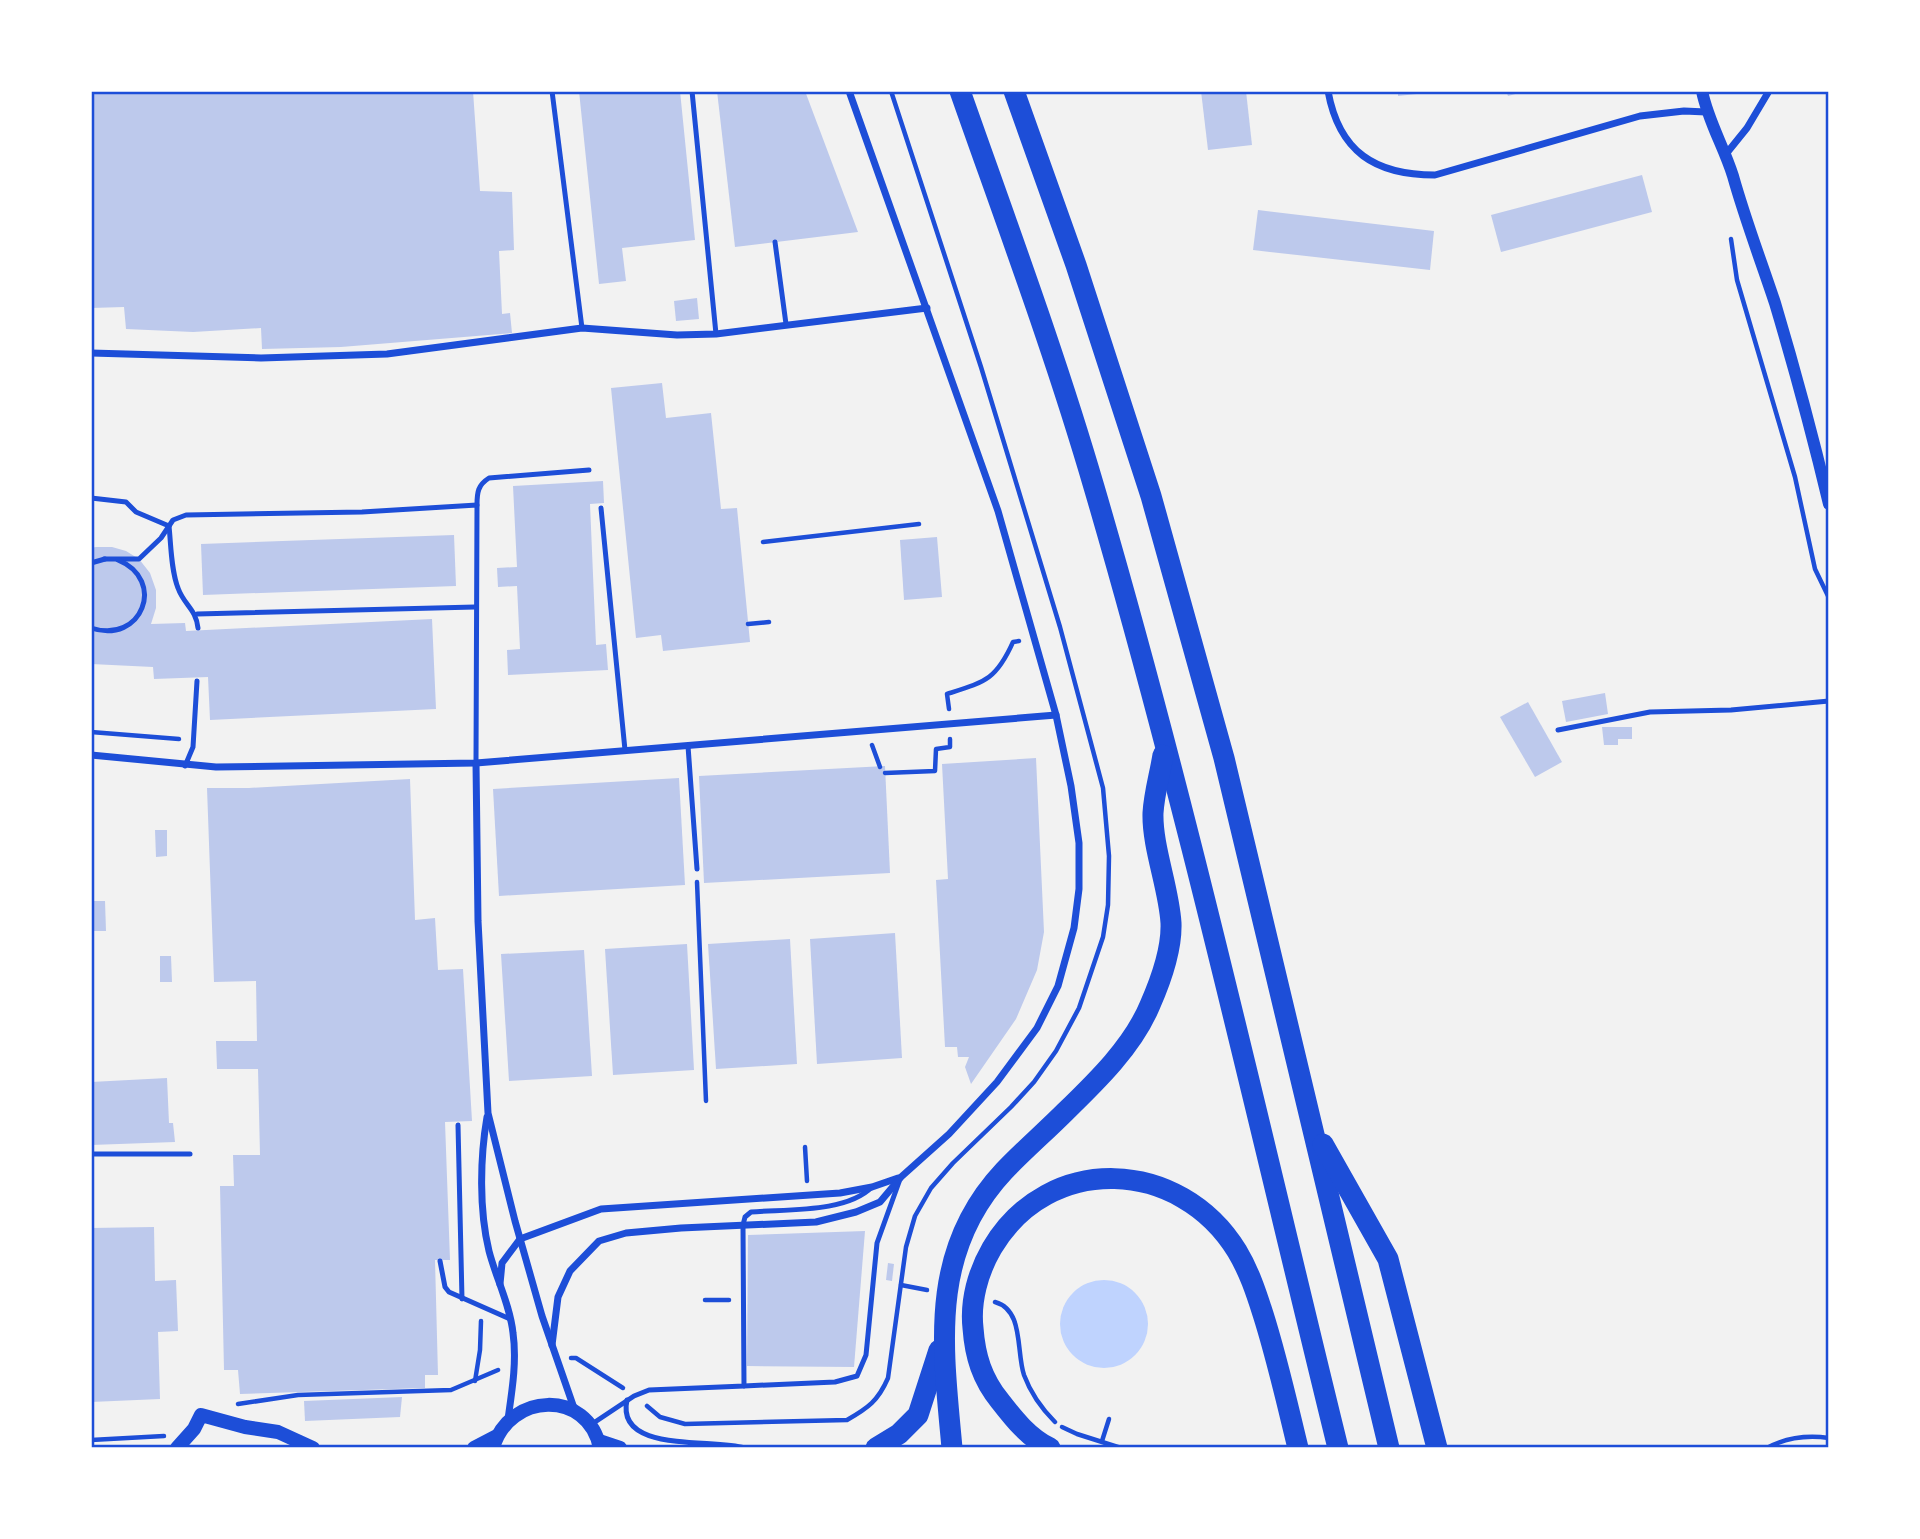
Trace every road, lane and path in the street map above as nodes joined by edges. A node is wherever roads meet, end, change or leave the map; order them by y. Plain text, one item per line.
1 (552, 91) edge
2 (692, 91) edge
3 (849, 91) edge
4 (891, 91) edge
5 (960, 91) edge
6 (1014, 91) edge
7 (1328, 91) edge
8 (1702, 91) edge
9 (1769, 91) edge
10 (1706, 112) junction
11 (1726, 154) junction
12 (1730, 232) dead end
13 (775, 242) dead end
14 (927, 308) junction
15 (786, 324) junction
16 (582, 328) junction
17 (716, 334) junction
18 (91, 353) edge
19 (589, 470) dead end
20 (91, 498) edge
21 (477, 505) junction
22 (1829, 505) edge
23 (601, 509) dead end
24 (919, 524) dead end
25 (169, 526) junction
26 (763, 542) dead end
27 (104, 559) junction
28 (91, 563) edge
29 (1829, 598) edge
30 (475, 607) junction
31 (197, 614) junction
32 (769, 622) dead end
33 (748, 624) dead end
34 (91, 628) edge
35 (198, 628) dead end
36 (197, 681) dead end
37 (1829, 701) edge
38 (1056, 715) junction
39 (1558, 730) dead end
40 (91, 732) edge
41 (866, 732) junction
42 (194, 739) junction
43 (688, 746) junction
44 (1164, 746) junction
45 (625, 750) junction
46 (91, 755) edge
47 (476, 763) junction
48 (184, 766) junction
49 (880, 767) dead end
50 (697, 869) joint
51 (706, 1101) dead end
52 (488, 1113) junction
53 (1310, 1121) junction
54 (458, 1125) dead end
55 (805, 1147) dead end
56 (91, 1154) edge
57 (190, 1154) dead end
58 (806, 1172) dead end
59 (901, 1177) junction
60 (872, 1187) junction
61 (743, 1226) junction
62 (520, 1239) junction
63 (440, 1261) dead end
64 (500, 1284) junction
65 (901, 1285) junction
66 (934, 1291) dead end
67 (462, 1298) junction
68 (705, 1300) dead end
69 (717, 1300) dead end
70 (994, 1302) dead end
71 (481, 1306) junction
72 (510, 1319) junction
73 (943, 1338) junction
74 (552, 1345) junction
75 (557, 1359) junction
76 (514, 1361) junction
77 (475, 1381) junction
78 (744, 1387) junction
79 (634, 1396) junction
80 (627, 1400) junction
81 (575, 1412) junction
82 (201, 1415) junction
83 (1110, 1419) dead end
84 (508, 1420) junction
85 (590, 1426) junction
86 (1829, 1438) edge
87 (91, 1440) edge
88 (1102, 1441) junction
89 (495, 1442) edge
90 (600, 1444) edge
91 (177, 1448) edge
92 (313, 1448) edge
93 (474, 1448) edge
94 (620, 1448) edge
95 (744, 1448) edge
96 (876, 1448) edge
97 (952, 1448) edge
98 (1050, 1448) edge
99 (1121, 1448) edge
100 (1298, 1448) edge
101 (1338, 1448) edge
102 (1389, 1448) edge
103 (1437, 1448) edge
104 (1767, 1448) edge

1 - 16 lane
2 - 17 lane
3 - 14 street
4 - 65 path
5 - 44 highway
6 - 53 highway
7 - 10 street
8 - 10 street
9 - 11 street
10 - 11 street
11 - 22 street
12 - 29 path
13 - 15 lane
14 - 15 street
14 - 38 street
15 - 17 street
16 - 17 street
16 - 18 street
19 - 21 lane
20 - 25 lane
21 - 25 lane
21 - 30 lane
23 - 45 lane
24 - 26 path
25 - 27 lane
25 - 31 lane
27 - 28 lane
27 - 34 lane
30 - 31 lane
30 - 47 lane
31 - 35 lane
32 - 33 path
36 - 42 lane
37 - 39 lane
38 - 41 street
38 - 59 street
40 - 42 path
41 - 43 street
41 - 49 path
42 - 48 lane
43 - 45 street
43 - 50 lane
44 - 73 highway
44 - 101 highway
45 - 47 street
46 - 48 street
47 - 48 street
47 - 52 street
50 - 51 path
52 - 62 street
52 - 64 street
53 - 102 highway
53 - 103 highway
54 - 67 lane
55 - 58 path
56 - 57 lane
59 - 60 street
59 - 61 street
59 - 78 lane
60 - 61 lane
60 - 62 street
61 - 74 street
61 - 78 lane
62 - 64 street
62 - 74 street
63 - 67 lane
64 - 72 street
65 - 66 path
65 - 79 path
67 - 71 lane
68 - 69 path
70 - 88 path
71 - 72 lane
71 - 77 path
72 - 76 street
73 - 96 highway
73 - 97 highway
74 - 75 street
75 - 79 path
75 - 81 street
76 - 77 path
76 - 84 street
77 - 82 path
78 - 79 lane
79 - 80 lane
80 - 85 lane
80 - 95 lane
81 - 84 main road
81 - 85 main road
82 - 87 path
82 - 91 main road
82 - 92 main road
83 - 88 path
84 - 89 main road
85 - 90 main road
86 - 104 path
88 - 99 path
89 - 93 main road
90 - 94 main road
98 - 100 highway

